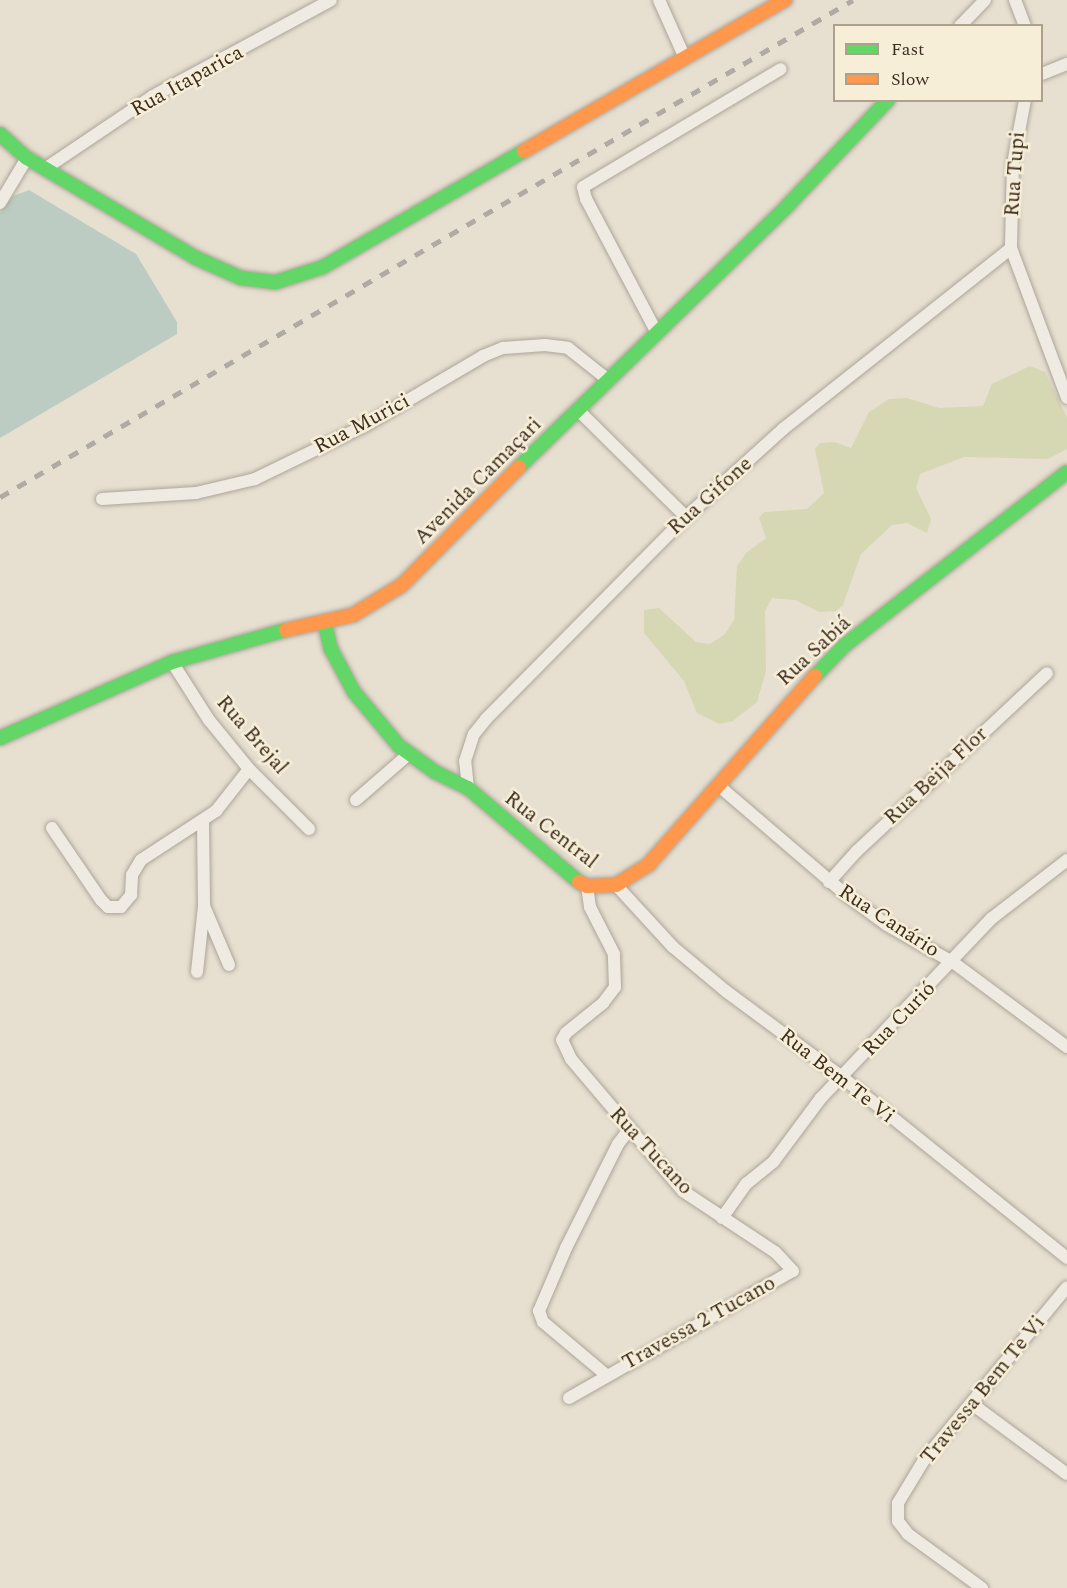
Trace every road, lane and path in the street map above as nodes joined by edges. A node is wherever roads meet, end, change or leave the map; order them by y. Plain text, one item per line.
1 (331, 0) edge
2 (659, 0) edge
3 (785, 0) edge
4 (985, 0) edge
5 (1019, 2) edge
6 (962, 24) edge
7 (1024, 24) edge
8 (684, 56) junction
9 (1067, 64) edge
10 (782, 69) dead end
11 (1043, 72) edge
12 (886, 102) edge
13 (1025, 102) edge
14 (0, 134) edge
15 (27, 158) junction
16 (46, 168) junction
17 (0, 203) edge
18 (1011, 248) junction
19 (657, 333) junction
20 (607, 379) junction
21 (1067, 398) edge
22 (579, 411) junction
23 (1067, 472) edge
24 (102, 499) dead end
25 (686, 517) junction
26 (326, 624) junction
27 (172, 662) junction
28 (1047, 673) dead end
29 (0, 738) edge
30 (409, 754) junction
31 (249, 769) junction
32 (718, 786) junction
33 (468, 788) junction
34 (356, 800) dead end
35 (203, 822) junction
36 (52, 828) dead end
37 (309, 829) dead end
38 (1065, 867) edge
39 (829, 882) junction
40 (616, 885) junction
41 (587, 886) junction
42 (204, 906) junction
43 (954, 963) junction
44 (229, 965) dead end
45 (196, 972) dead end
46 (1067, 1047) edge
47 (842, 1077) junction
48 (629, 1130) junction
49 (722, 1218) junction
50 (1067, 1257) edge
51 (793, 1271) joint
52 (1067, 1287) edge
53 (605, 1374) junction
54 (569, 1398) dead end
55 (972, 1404) junction
56 (1067, 1474) edge
57 (982, 1588) edge

1 - 16 street, Rua Itaparica
2 - 8 street
3 - 8 street
4 - 6 street
5 - 7 street
8 - 16 street
9 - 11 street
10 - 19 street
12 - 19 street, Avenida Camaçari
13 - 18 street, Rua Tupi
14 - 15 street
15 - 16 street
15 - 17 street
18 - 21 street
18 - 25 street, Rua Gifone
19 - 20 street, Avenida Camaçari
20 - 22 street, Avenida Camaçari
20 - 24 street, Rua Murici
22 - 25 street
22 - 26 street, Avenida Camaçari
23 - 32 street, Rua Sabiá
25 - 33 street, Rua Gifone
26 - 27 street, Avenida Camaçari
26 - 30 street
27 - 29 street, Avenida Camaçari
27 - 31 street, Rua Brejal
28 - 39 street, Rua Beija Flor
30 - 33 street
30 - 34 street
31 - 35 street
31 - 37 street, Rua Brejal
32 - 39 street, Rua Canário
32 - 40 street, Rua Sabiá
33 - 41 street, Rua Central
35 - 36 street
35 - 42 street
38 - 43 street, Rua Curió
39 - 43 street, Rua Canário
40 - 41 street, Rua Central
40 - 47 street, Rua Bem Te Vi
41 - 48 street, Rua Tucano
42 - 44 street
42 - 45 street
43 - 46 street, Rua Canário
43 - 47 street, Rua Curió
47 - 49 street, Rua Curió
47 - 50 street, Rua Bem Te Vi
48 - 49 street, Rua Tucano
48 - 53 street, Travessa 2 Tucano
49 - 51 street, Rua Tucano
51 - 53 street, Travessa 2 Tucano
52 - 55 street, Travessa Bem Te Vi
53 - 54 street, Travessa 2 Tucano
55 - 56 street
55 - 57 street, Travessa Bem Te Vi

